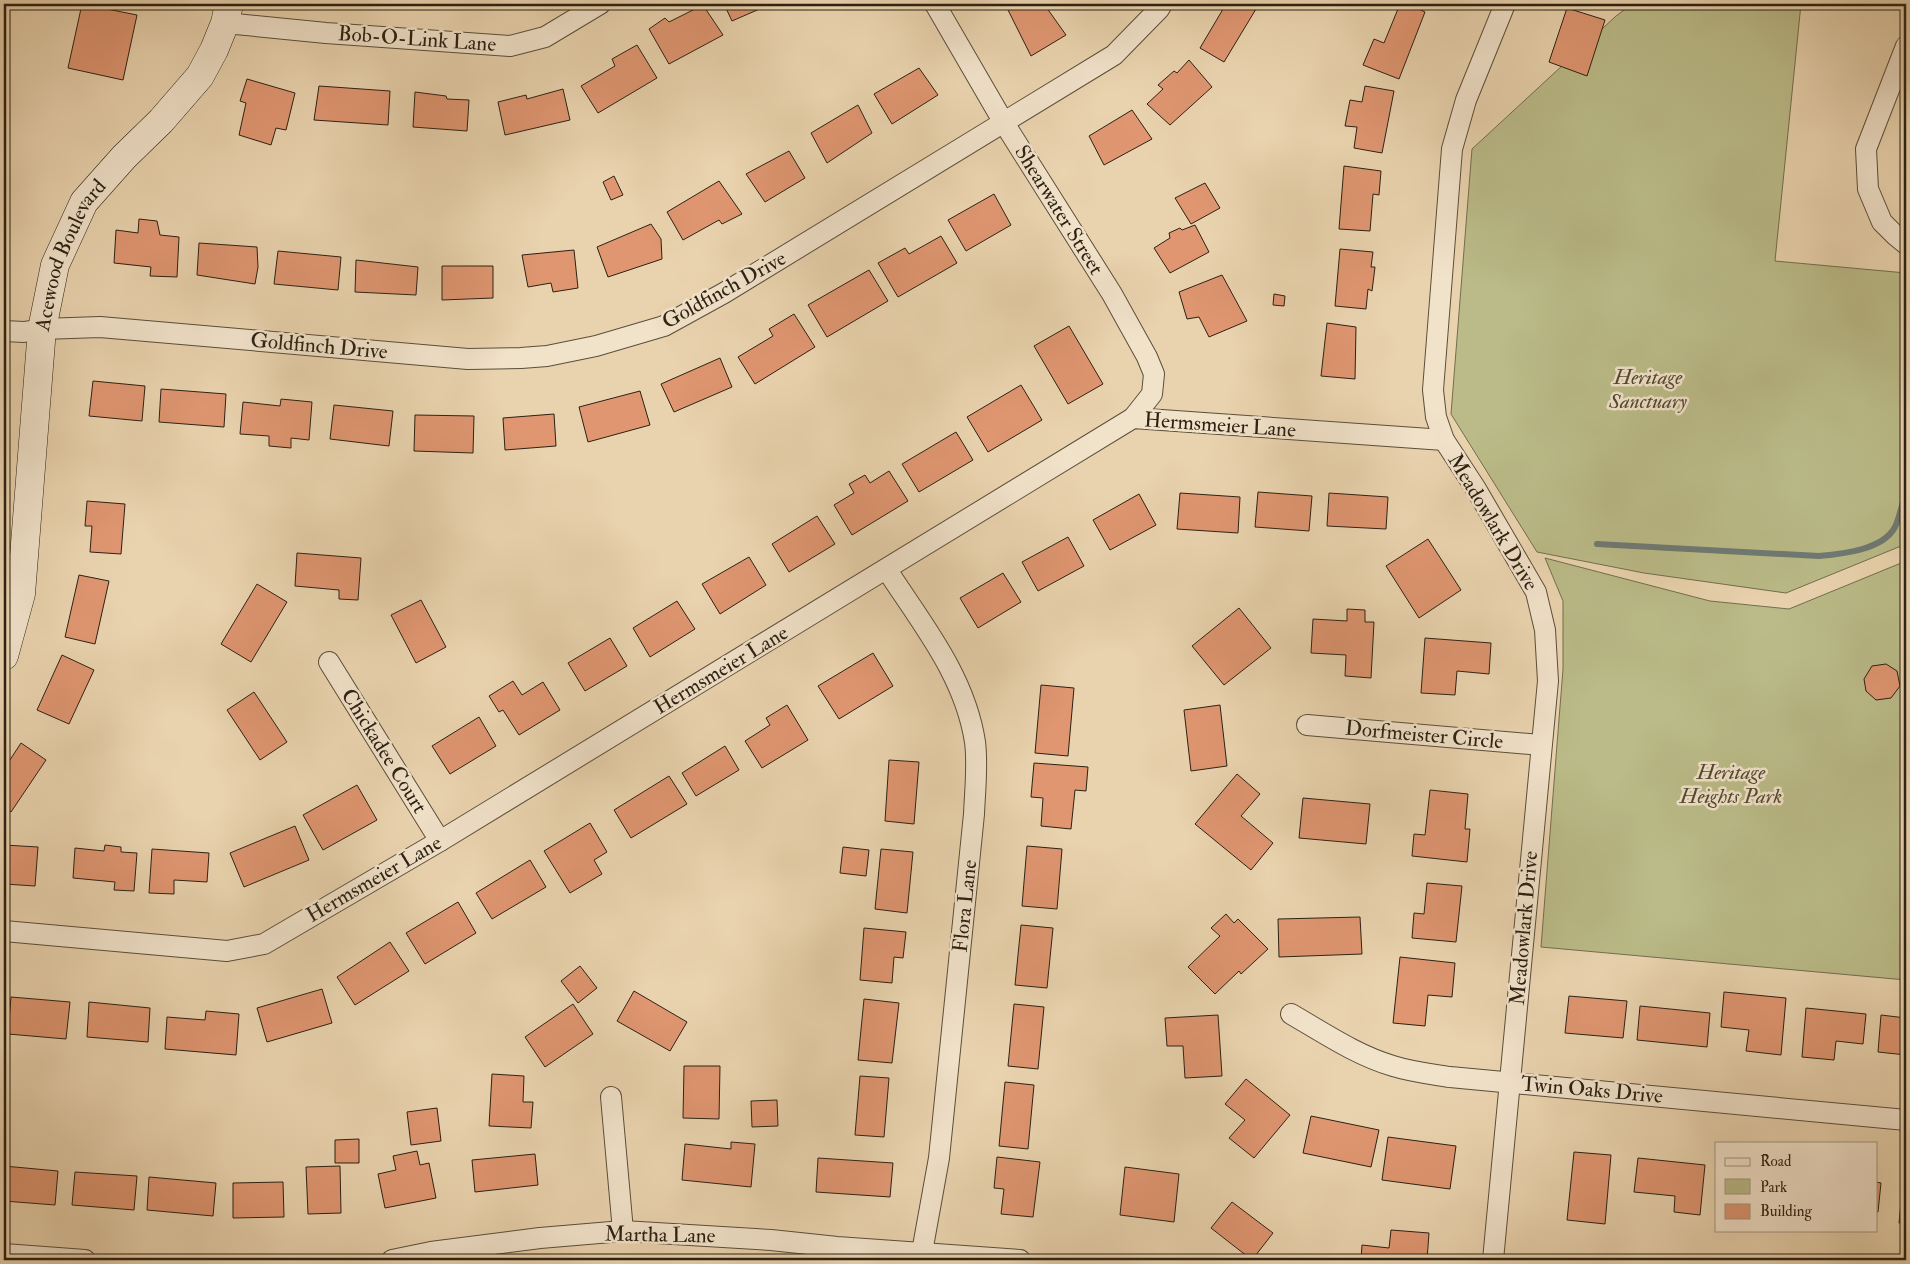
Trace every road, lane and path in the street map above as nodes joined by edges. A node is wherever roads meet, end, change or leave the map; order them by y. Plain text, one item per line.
1 (600, 4) edge
2 (935, 4) edge
3 (1162, 4) edge
4 (1505, 4) edge
5 (227, 13) edge
6 (1906, 46) edge
7 (1004, 123) junction
8 (1906, 244) edge
9 (42, 329) junction
10 (4, 331) edge
11 (1133, 418) junction
12 (1444, 440) junction
13 (24, 552) junction
14 (887, 570) junction
15 (4, 586) edge
16 (4, 656) edge
17 (329, 662) dead end
18 (1306, 725) dead end
19 (1541, 745) junction
20 (440, 840) junction
21 (4, 931) edge
22 (1291, 1014) dead end
23 (1509, 1082) junction
24 (611, 1097) dead end
25 (1906, 1120) edge
26 (623, 1231) junction
27 (4, 1254) edge
28 (919, 1256) edge
29 (85, 1260) edge
30 (392, 1260) edge
31 (1020, 1260) edge
32 (1493, 1260) edge

1 - 5 street, Bob-O-Link Lane
2 - 7 street, Shearwater Street
3 - 7 street, Goldfinch Drive
4 - 12 street, Meadowlark Drive
5 - 9 street, Acewood Boulevard
6 - 8 street
7 - 9 street, Goldfinch Drive
7 - 11 street, Shearwater Street
9 - 10 street, Goldfinch Drive
9 - 13 street, Acewood Boulevard
11 - 12 street, Hermsmeier Lane
11 - 14 street, Hermsmeier Lane
12 - 19 street, Meadowlark Drive
13 - 15 street, Acewood Boulevard
13 - 16 street, Acewood Boulevard
14 - 20 street, Hermsmeier Lane
14 - 28 street, Flora Lane
17 - 20 street, Chickadee Court
18 - 19 street, Dorfmeister Circle
19 - 23 street, Meadowlark Drive
20 - 21 street, Hermsmeier Lane
22 - 23 street, Twin Oaks Drive
23 - 25 street, Twin Oaks Drive
23 - 32 street, Meadowlark Drive
24 - 26 street
26 - 28 street, Martha Lane
26 - 30 street, Martha Lane
27 - 29 street
28 - 31 street, Martha Lane

